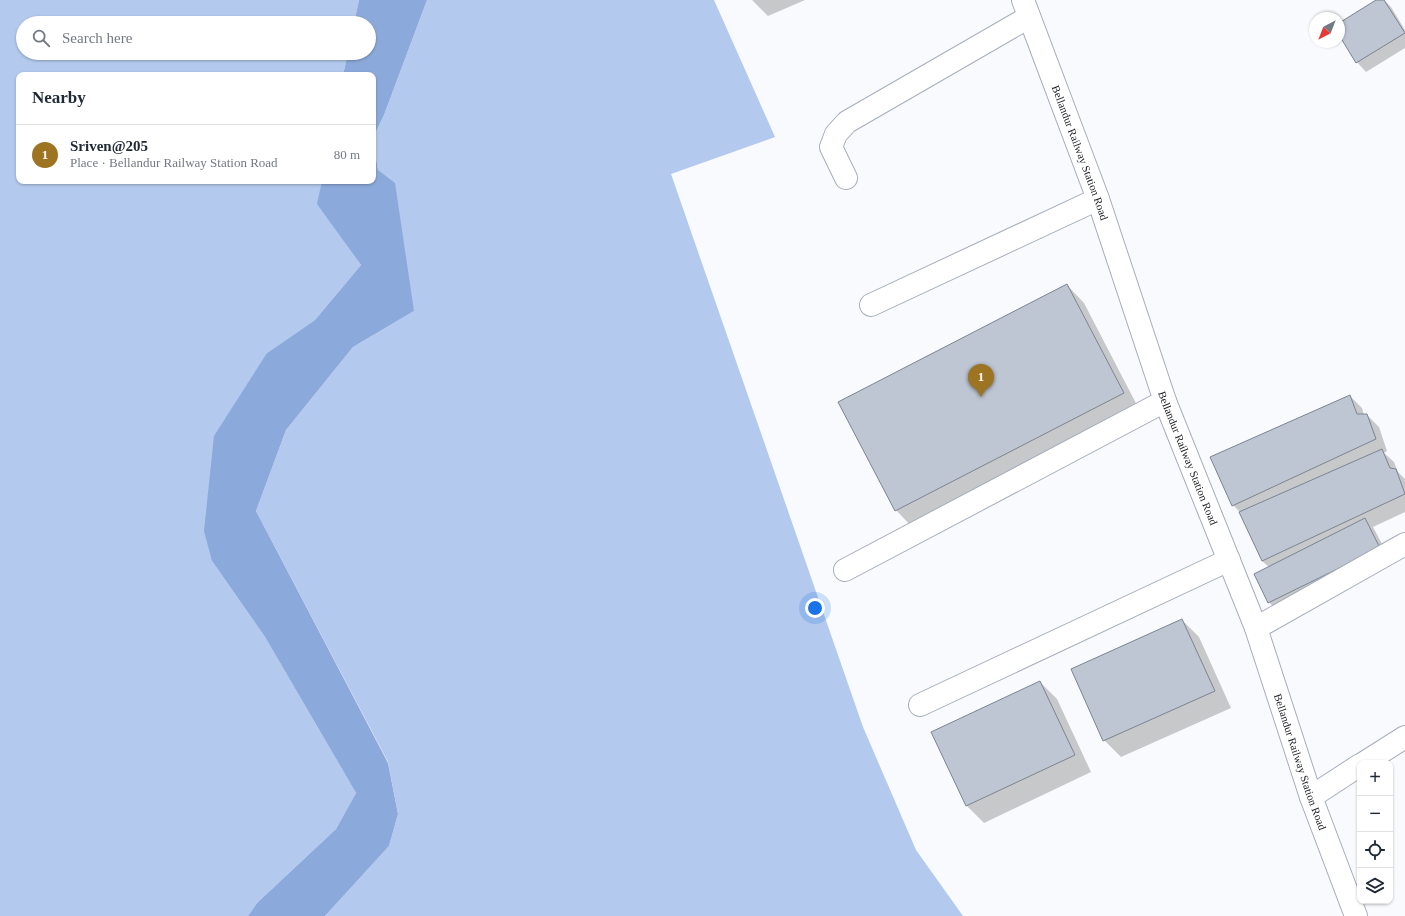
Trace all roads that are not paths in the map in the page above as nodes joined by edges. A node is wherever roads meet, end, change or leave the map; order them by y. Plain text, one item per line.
1 (1026, 8) edge
2 (846, 178) dead end
3 (1098, 199) junction
4 (871, 305) dead end
5 (1165, 401) junction
6 (1405, 544) edge
7 (1229, 560) junction
8 (845, 570) dead end
9 (1256, 628) junction
10 (920, 705) dead end
11 (1405, 736) edge
12 (1369, 760) edge
13 (1357, 767) edge
14 (1311, 797) junction
15 (1356, 916) edge

1 - 2 street
1 - 3 street, Bellandur Railway Station Road
3 - 4 street
3 - 5 street, Bellandur Railway Station Road
5 - 7 street, Bellandur Railway Station Road
5 - 8 street
6 - 9 street
7 - 9 street, Bellandur Railway Station Road
7 - 10 street
9 - 14 street, Bellandur Railway Station Road
11 - 12 street
13 - 14 street
14 - 15 street, Bellandur Railway Station Road

